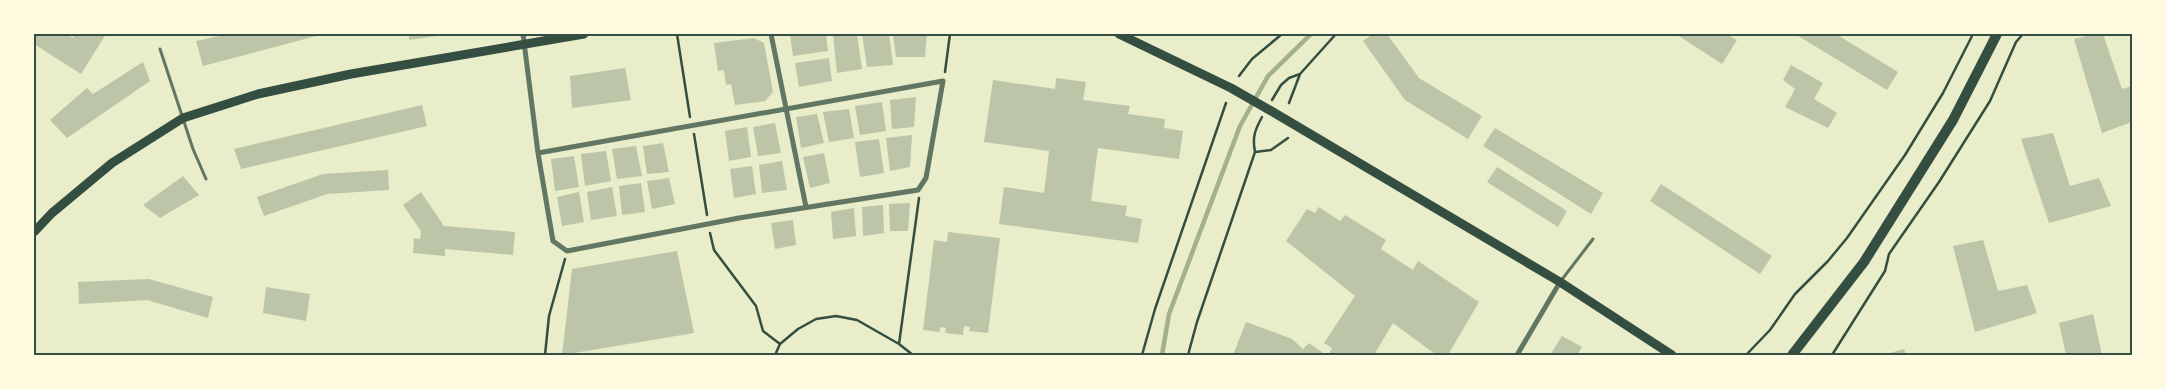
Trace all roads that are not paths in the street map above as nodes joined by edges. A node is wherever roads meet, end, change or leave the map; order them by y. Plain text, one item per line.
1 (523, 34) edge
2 (584, 34) edge
3 (771, 34) edge
4 (1119, 34) edge
5 (1997, 34) edge
6 (524, 45) junction
7 (160, 49) dead end
8 (785, 109) junction
9 (183, 118) junction
10 (538, 153) junction
11 (206, 179) dead end
12 (806, 207) junction
13 (34, 232) edge
14 (1593, 239) dead end
15 (1560, 282) junction
16 (1517, 355) edge
17 (1672, 355) edge
18 (1792, 355) edge

1 - 6 street
2 - 6 main road
3 - 8 street
4 - 15 main road
5 - 18 main road
6 - 9 main road
6 - 10 street
7 - 9 lane
8 - 10 street
8 - 12 street
8 - 12 street
9 - 11 lane
9 - 13 main road
10 - 12 street
14 - 15 lane
15 - 16 street
15 - 17 main road

